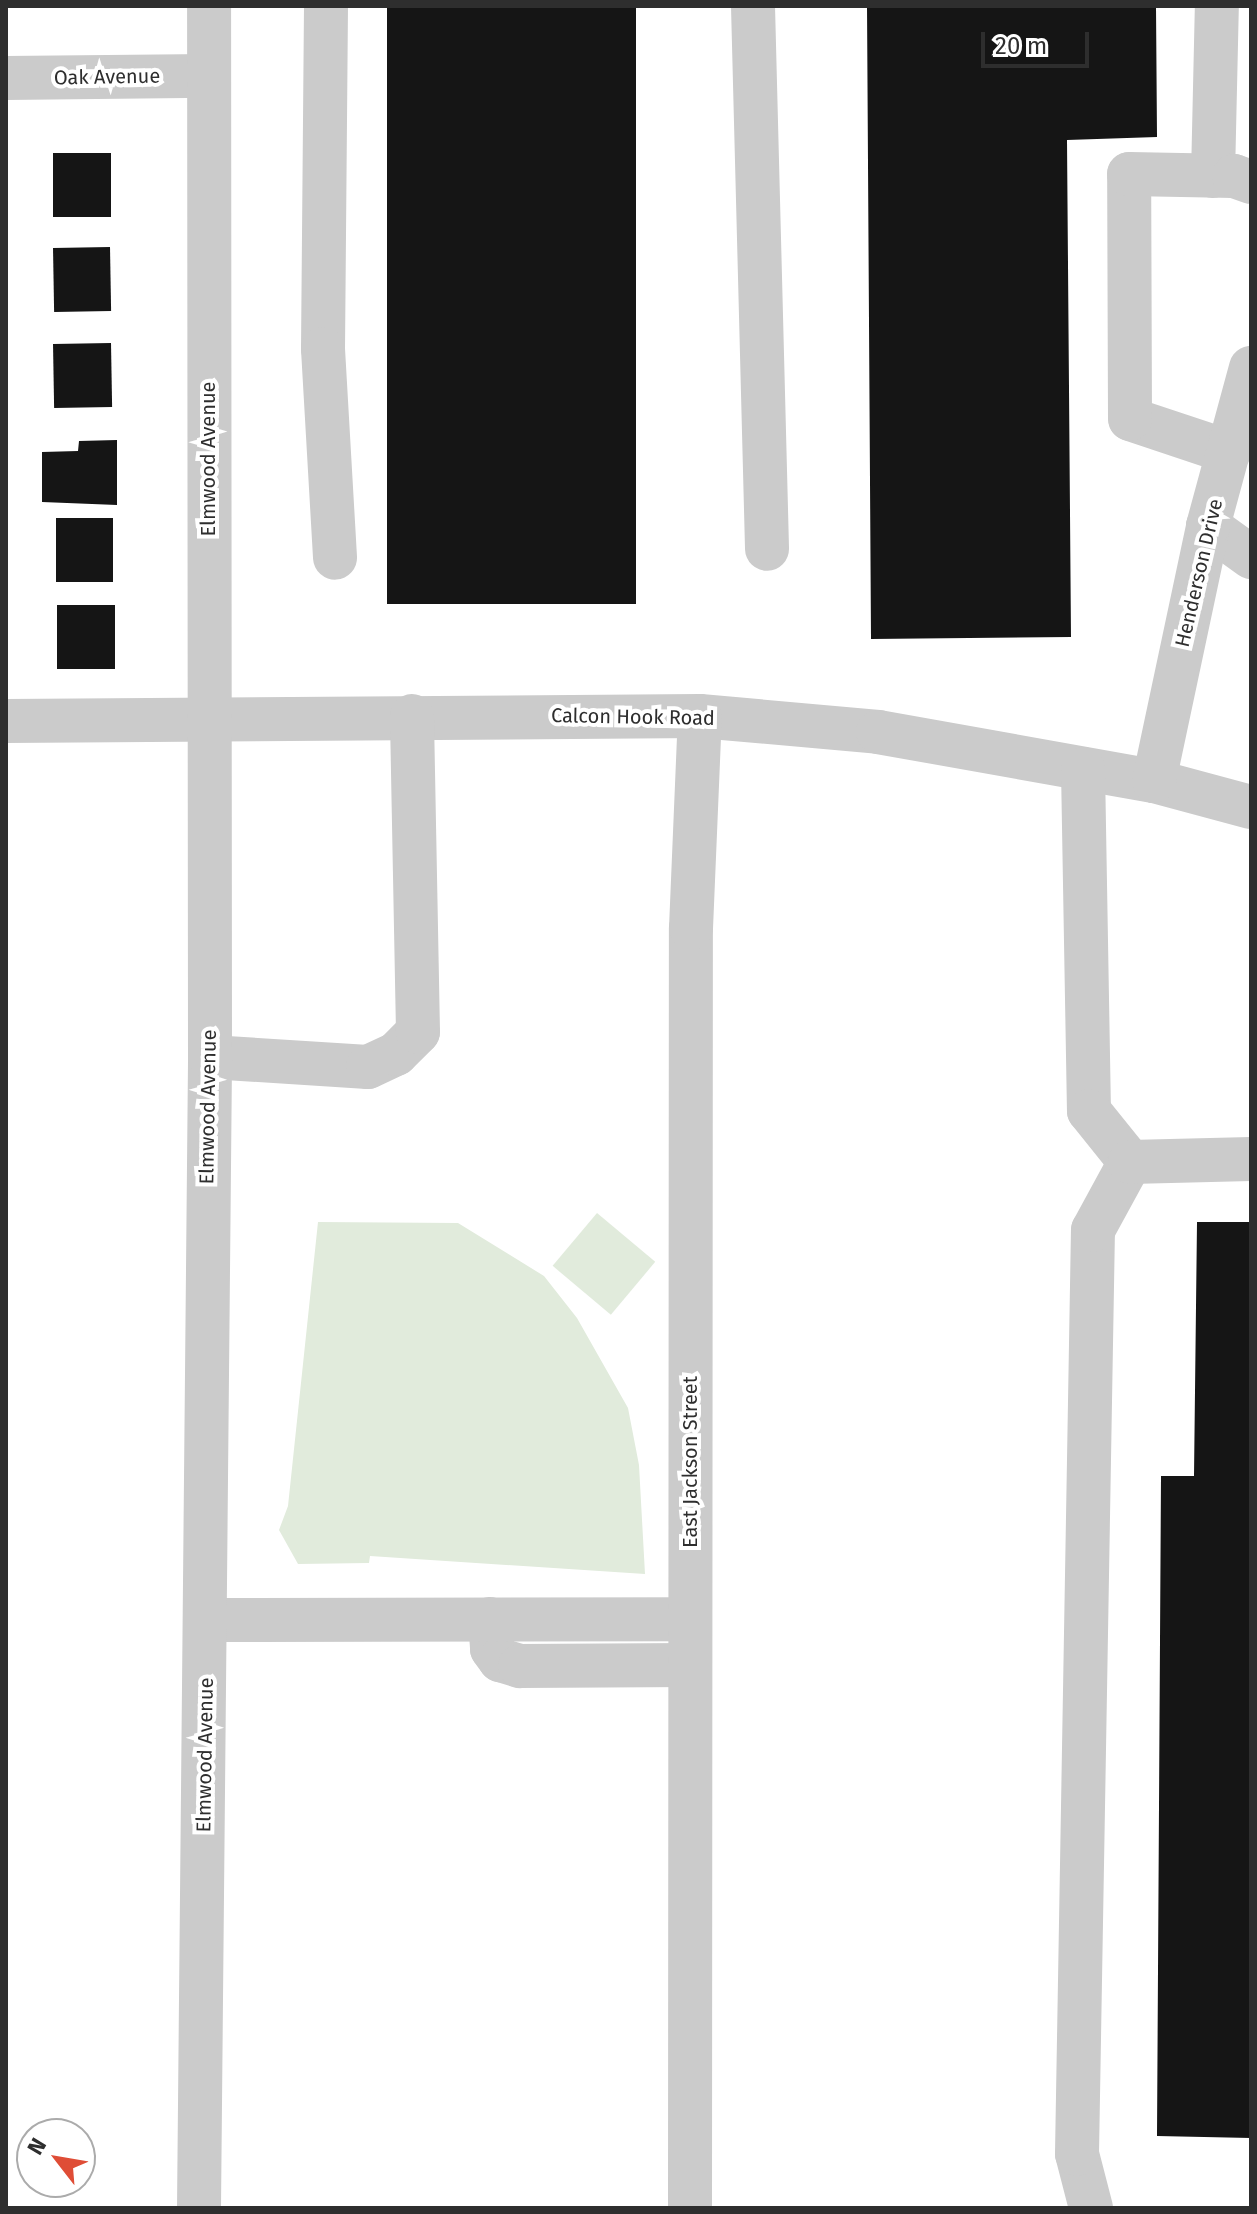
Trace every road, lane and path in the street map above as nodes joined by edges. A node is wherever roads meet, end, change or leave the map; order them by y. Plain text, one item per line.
1 (209, 6) edge
2 (326, 6) edge
3 (753, 6) edge
4 (1217, 6) edge
5 (209, 76) junction
6 (6, 78) edge
7 (1232, 179) edge
8 (1251, 368) edge
9 (1229, 452) junction
10 (1208, 526) junction
11 (767, 549) dead end
12 (1251, 557) edge
13 (335, 558) dead end
14 (412, 716) junction
15 (700, 716) junction
16 (207, 718) junction
17 (6, 721) edge
18 (1083, 769) junction
19 (1154, 781) junction
20 (1251, 807) edge
21 (210, 1057) junction
22 (1251, 1159) edge
23 (1130, 1162) junction
24 (490, 1619) junction
25 (690, 1619) junction
26 (206, 1620) junction
27 (690, 1665) junction
28 (199, 2208) edge
29 (690, 2208) edge
30 (1091, 2208) edge

1 - 5 street, Elmwood Avenue
2 - 13 street
3 - 11 street
4 - 7 street
5 - 6 street, Oak Avenue
5 - 16 street, Elmwood Avenue
7 - 9 street
8 - 9 street, Henderson Drive
9 - 10 street, Henderson Drive
10 - 12 street
10 - 19 street, Henderson Drive
14 - 15 street, Calcon Hook Road
14 - 16 street, Calcon Hook Road
14 - 21 street
15 - 18 street, Calcon Hook Road
15 - 25 street, East Jackson Street
16 - 17 street, Calcon Hook Road
16 - 21 street, Elmwood Avenue
18 - 19 street, Calcon Hook Road
18 - 23 street
19 - 20 street, Calcon Hook Road
21 - 26 street, Elmwood Avenue
22 - 23 street
23 - 30 street
24 - 25 street
24 - 26 street
24 - 27 street
25 - 27 street, East Jackson Street
26 - 28 street, Elmwood Avenue
27 - 29 street, East Jackson Street

